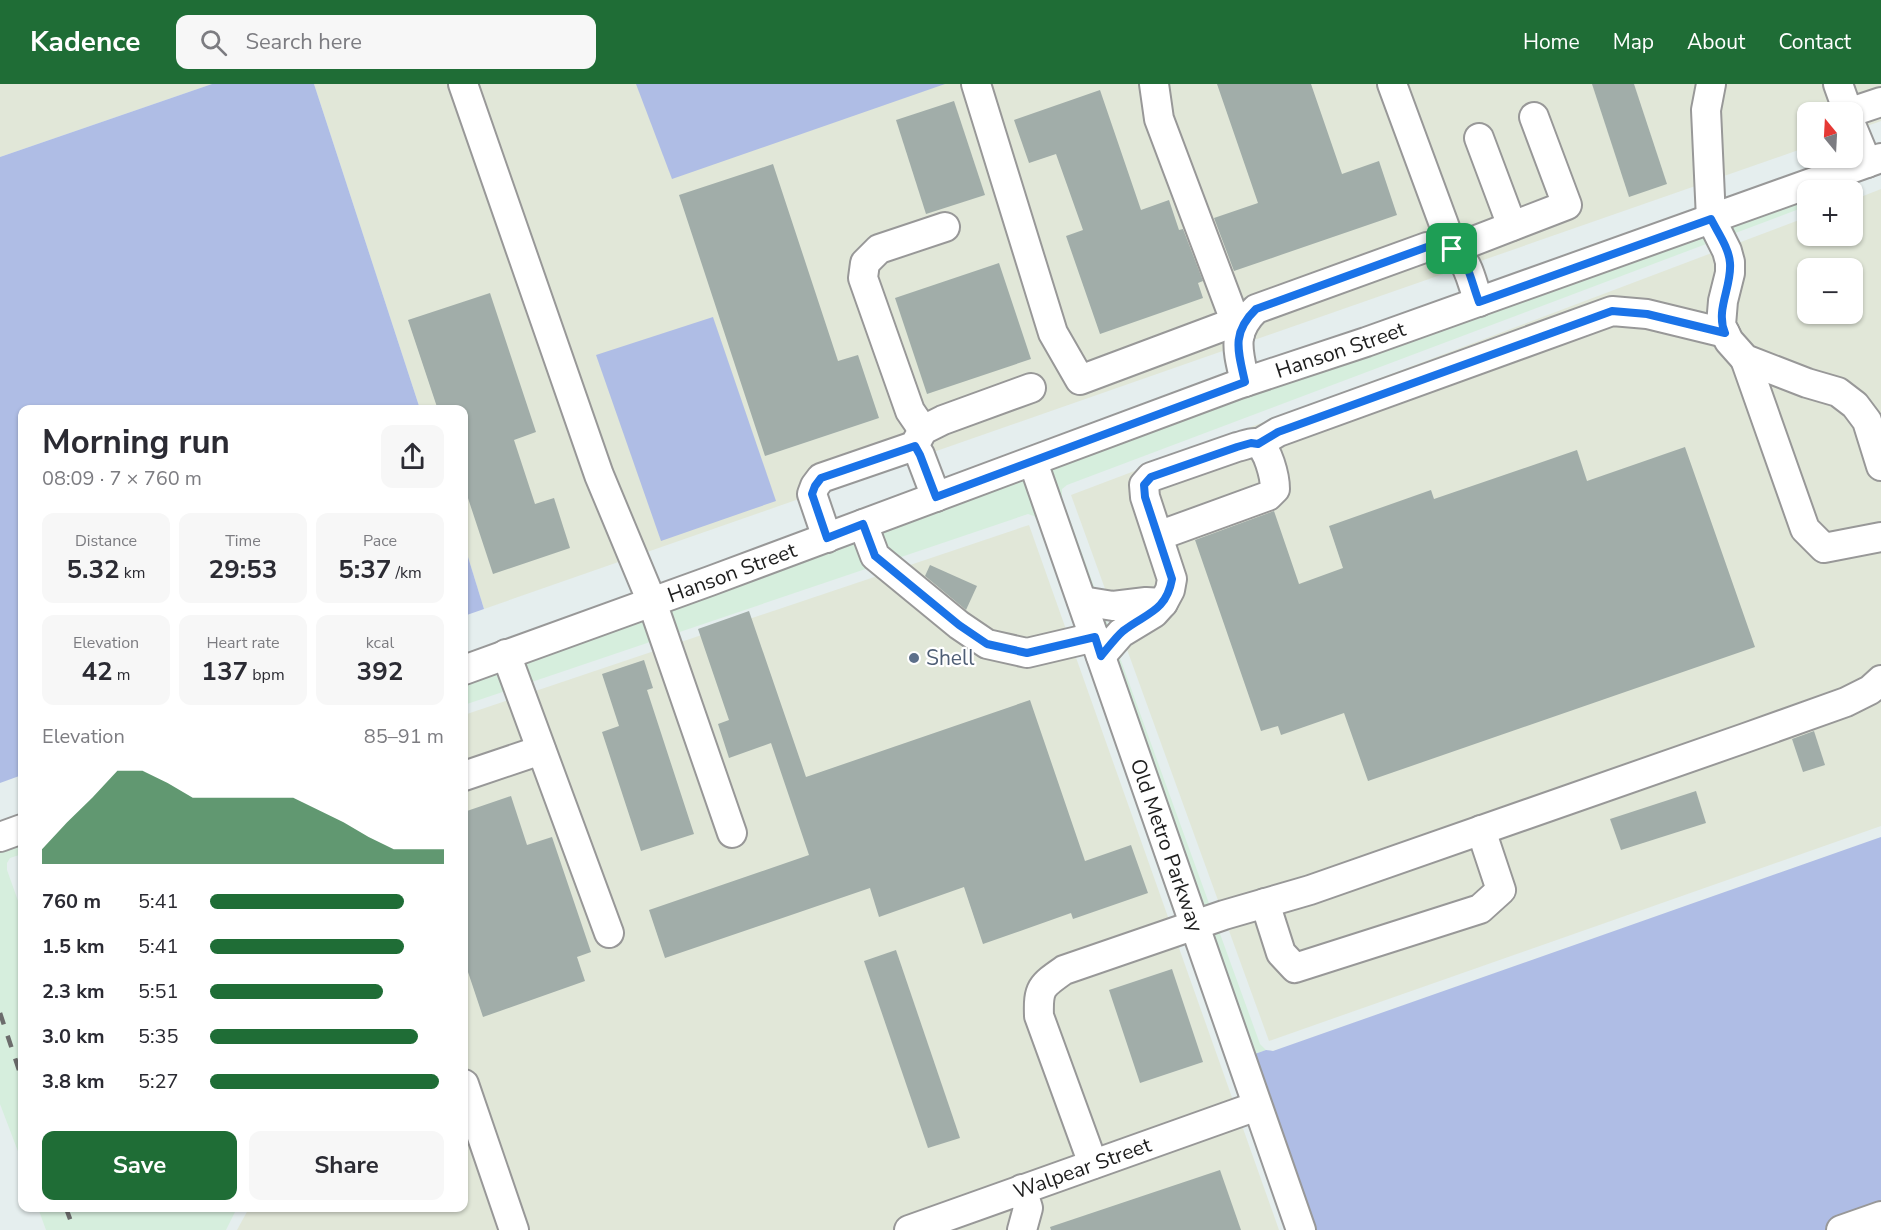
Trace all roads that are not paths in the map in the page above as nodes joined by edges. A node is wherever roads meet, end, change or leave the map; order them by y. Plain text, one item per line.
1 (463, 84) edge
2 (976, 84) edge
3 (1154, 84) edge
4 (1392, 84) edge
5 (1711, 84) edge
6 (1838, 84) edge
7 (1845, 102) edge
8 (1881, 102) edge
9 (1863, 108) edge
10 (1534, 117) dead end
11 (1479, 138) dead end
12 (1863, 144) edge
13 (1874, 161) edge
14 (1711, 219) junction
15 (1512, 226) junction
16 (945, 227) dead end
17 (1452, 249) junction
18 (1479, 302) junction
19 (1237, 328) junction
20 (1725, 333) junction
21 (1744, 359) junction
22 (1245, 382) junction
23 (1030, 388) dead end
24 (919, 438) junction
25 (1258, 444) junction
26 (1033, 462) junction
27 (1881, 466) edge
28 (936, 497) junction
29 (863, 524) junction
30 (1158, 536) junction
31 (1881, 537) edge
32 (827, 538) junction
33 (1082, 601) junction
34 (652, 602) junction
35 (1163, 603) junction
36 (1098, 646) junction
37 (506, 654) junction
38 (468, 668) edge
39 (1881, 680) edge
40 (542, 750) junction
41 (468, 775) edge
42 (18, 830) edge
43 (1481, 830) junction
44 (732, 833) dead end
45 (0, 837) edge
46 (1265, 903) junction
47 (1196, 926) junction
48 (609, 933) dead end
49 (468, 1096) edge
50 (1257, 1106) junction
51 (1093, 1164) junction
52 (1022, 1189) junction
53 (1881, 1216) edge
54 (514, 1230) edge
55 (909, 1230) edge
56 (1022, 1230) edge
57 (1301, 1230) edge
58 (1841, 1230) edge

1 - 34 street
2 - 19 street
3 - 19 street
4 - 17 street
5 - 14 street
6 - 7 street
8 - 9 street
10 - 15 street
11 - 15 street
12 - 13 street
13 - 14 street, Hanson Street
14 - 18 street, Hanson Street
14 - 20 street
15 - 17 street
16 - 24 street
17 - 18 street
17 - 19 street
18 - 22 street, Hanson Street
19 - 22 street
20 - 21 street
20 - 25 street
21 - 27 street
21 - 31 street
22 - 26 street, Hanson Street
23 - 24 street
24 - 28 street
24 - 32 street
25 - 30 street
25 - 30 street
26 - 28 street, Hanson Street
26 - 33 street, Old Metro Parkway
28 - 29 street, Hanson Street
29 - 32 street, Hanson Street
29 - 36 street
30 - 35 street
32 - 34 street, Hanson Street
33 - 35 street
33 - 36 street, Old Metro Parkway
34 - 37 street, Hanson Street
34 - 44 street
35 - 36 street
36 - 47 street, Old Metro Parkway
37 - 38 street, Hanson Street
37 - 40 street
39 - 43 street
40 - 41 street
40 - 48 street
42 - 45 street
43 - 46 street
43 - 46 street
46 - 47 street
47 - 50 street, Old Metro Parkway
47 - 51 street
49 - 54 street
50 - 51 street, Walpear Street
50 - 57 street, Old Metro Parkway
51 - 52 street, Walpear Street
52 - 55 street, Walpear Street
52 - 56 street
53 - 58 street

